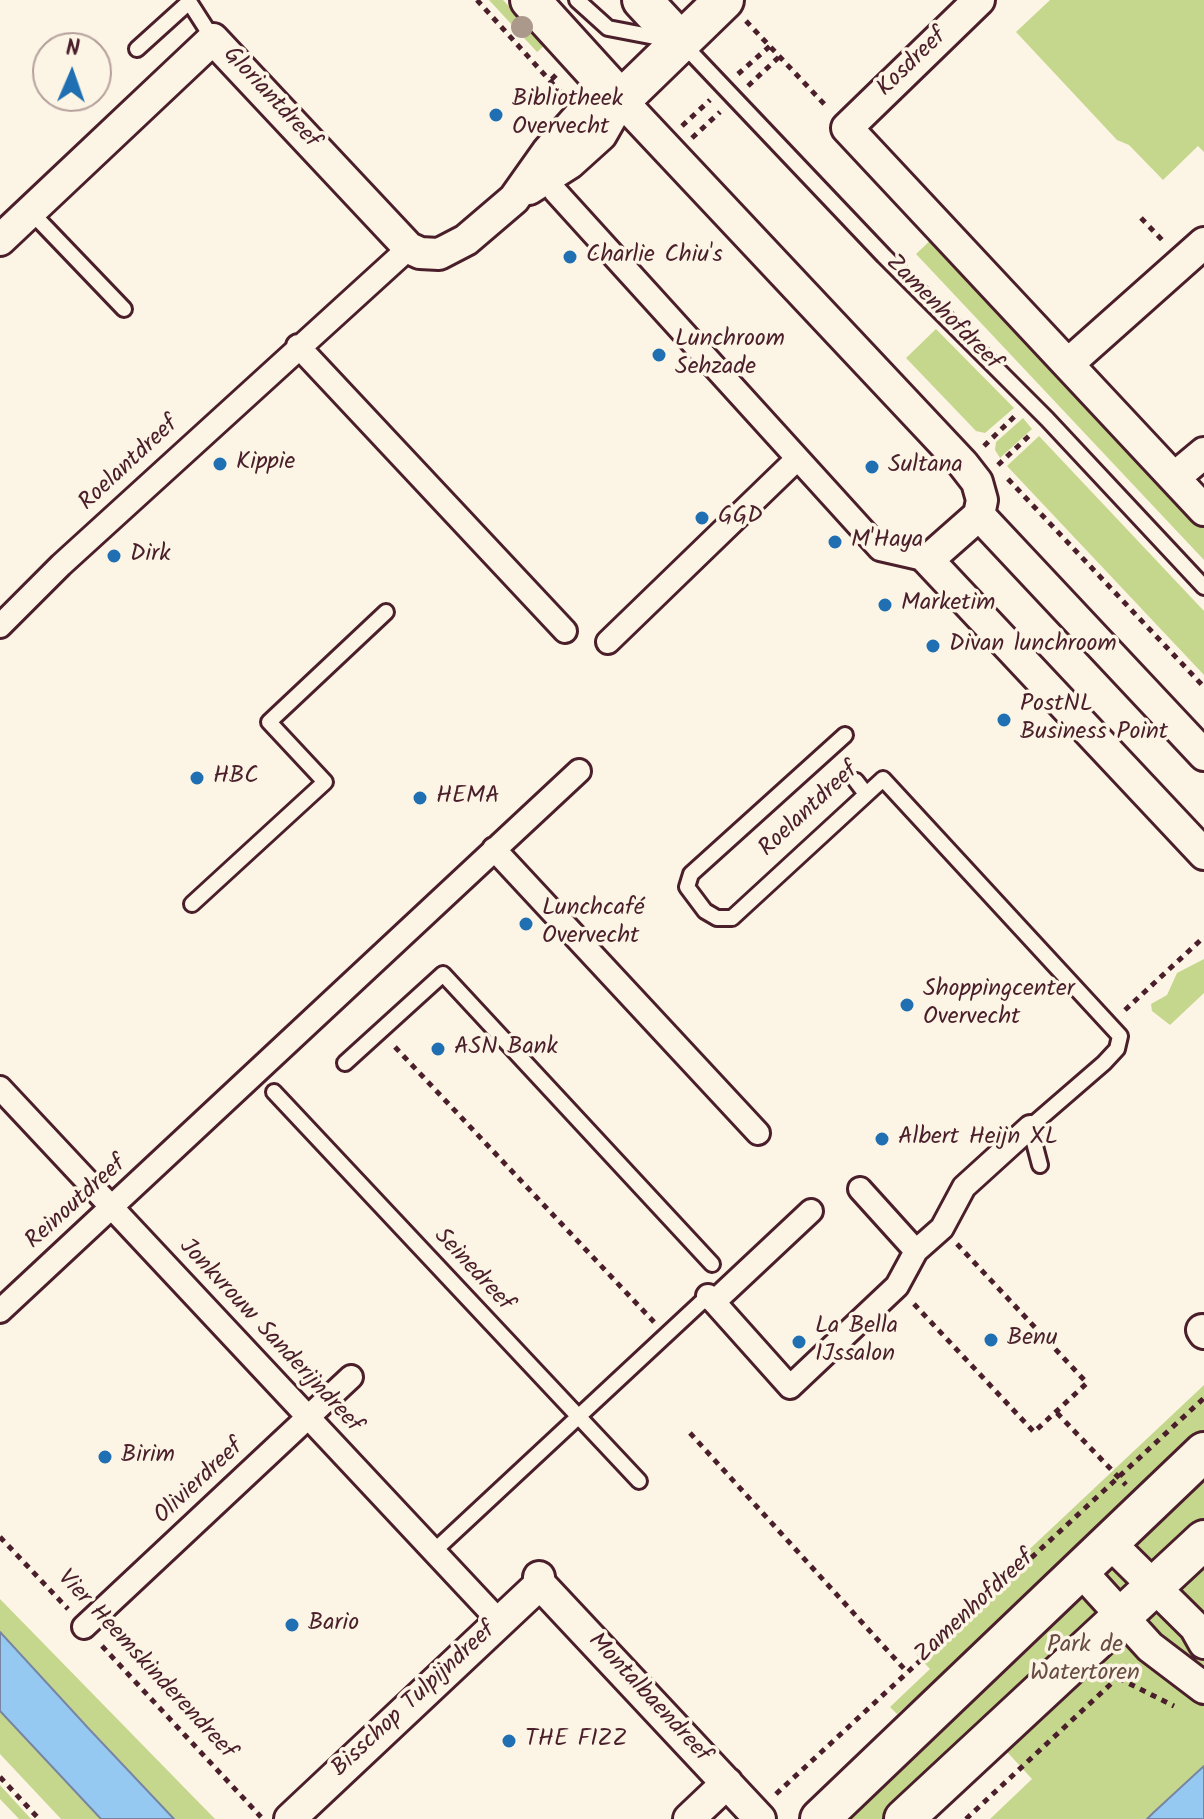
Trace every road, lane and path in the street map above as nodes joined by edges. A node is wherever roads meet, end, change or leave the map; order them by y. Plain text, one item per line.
1 (477, 0) edge
2 (530, 0) edge
3 (577, 0) edge
4 (642, 0) edge
5 (979, 0) edge
6 (188, 1) edge
7 (730, 5) edge
8 (213, 39) junction
9 (681, 42) junction
10 (770, 46) junction
11 (137, 49) dead end
12 (724, 87) junction
13 (621, 100) junction
14 (581, 114) junction
15 (847, 128) junction
16 (665, 144) junction
17 (555, 191) dead end
18 (514, 199) junction
19 (31, 212) junction
20 (0, 240) edge
21 (1204, 243) edge
22 (409, 248) junction
23 (124, 309) dead end
24 (298, 346) junction
25 (1068, 364) junction
26 (1204, 453) edge
27 (796, 460) junction
28 (1174, 478) junction
29 (1204, 510) edge
30 (979, 515) junction
31 (928, 560) junction
32 (1204, 587) edge
33 (386, 612) dead end
34 (0, 626) edge
35 (565, 631) dead end
36 (608, 642) dead end
37 (845, 735) dead end
38 (1204, 755) edge
39 (579, 771) dead end
40 (856, 781) dead end
41 (866, 794) junction
42 (494, 849) junction
43 (1204, 854) edge
44 (192, 904) dead end
45 (1204, 937) edge
46 (1109, 1024) junction
47 (380, 1031) junction
48 (345, 1063) dead end
49 (0, 1088) edge
50 (274, 1092) dead end
51 (1030, 1127) junction
52 (758, 1133) dead end
53 (1040, 1165) dead end
54 (860, 1189) dead end
55 (110, 1206) junction
56 (811, 1211) dead end
57 (942, 1228) junction
58 (916, 1251) junction
59 (712, 1264) dead end
60 (897, 1286) junction
61 (711, 1299) junction
62 (0, 1311) edge
63 (666, 1335) junction
64 (351, 1377) dead end
65 (1204, 1398) edge
66 (578, 1417) junction
67 (308, 1418) junction
68 (690, 1433) dead end
69 (1204, 1452) edge
70 (639, 1481) dead end
71 (0, 1537) edge
72 (1204, 1540) edge
73 (1109, 1542) junction
74 (433, 1552) junction
75 (1080, 1570) junction
76 (540, 1580) joint
77 (1153, 1587) junction
78 (1123, 1617) junction
79 (500, 1622) junction
80 (84, 1627) junction
81 (1204, 1643) edge
82 (907, 1672) junction
83 (1118, 1678) dead end
84 (1204, 1688) edge
85 (0, 1777) edge
86 (727, 1783) junction
87 (758, 1816) edge
88 (39, 1819) edge
89 (263, 1819) edge
90 (290, 1819) edge
91 (689, 1819) edge
92 (820, 1819) edge
93 (904, 1819) edge
94 (966, 1819) edge

1 - 14 path
2 - 13 street
3 - 9 lane
4 - 9 street, Zamenhofdreef
5 - 15 street, Kosdreef
6 - 8 lane
6 - 11 lane
7 - 9 street
7 - 10 path
8 - 19 street, Gloriantdreef
8 - 22 street, Gloriantdreef
9 - 12 lane, Zamenhofdreef
9 - 13 street
10 - 12 path
10 - 15 path
12 - 16 path
12 - 32 lane, Zamenhofdreef
13 - 14 street
13 - 16 street
13 - 18 street
14 - 18 street
15 - 25 street
16 - 30 street
17 - 27 street
18 - 22 street
19 - 20 street, Gloriantdreef
19 - 23 lane
21 - 25 street
22 - 24 street, Roelantdreef
24 - 34 street, Roelantdreef
24 - 35 street
25 - 28 street
26 - 28 street
27 - 31 street
27 - 36 street
28 - 29 street
30 - 31 street
30 - 38 street
31 - 43 street
33 - 44 lane
37 - 41 lane, Roelantdreef
39 - 42 street
40 - 41 lane
41 - 46 lane, Roelantdreef
42 - 52 street
42 - 55 street, Reinoutdreef
45 - 46 path
46 - 51 lane
47 - 48 lane
47 - 59 lane
47 - 63 path
49 - 55 street, Jonkvrouw Sanderijndreef
50 - 66 lane, Seinedreef
51 - 53 lane
51 - 57 street
54 - 58 street
55 - 62 street, Reinoutdreef
55 - 67 street, Jonkvrouw Sanderijndreef
56 - 61 street
57 - 58 street
57 - 60 path
58 - 60 street
60 - 61 street
61 - 63 lane
63 - 66 lane
64 - 67 street, Olivierdreef
65 - 82 path, Zamenhofdreef
66 - 70 lane, Seinedreef
66 - 74 lane
67 - 74 street, Jonkvrouw Sanderijndreef
67 - 80 street, Olivierdreef
68 - 82 path
69 - 73 street, Zamenhofdreef
71 - 80 path, Vier Heemskinderendreef
72 - 77 street
73 - 75 street, Zamenhofdreef
73 - 77 street
74 - 79 street, Jonkvrouw Sanderijndreef
75 - 78 street
75 - 92 street, Zamenhofdreef
76 - 79 street, Bisschop Tulpijndreef
76 - 86 street, Montalbaendreef
77 - 78 street
77 - 81 street
78 - 84 street
78 - 93 street
79 - 90 street, Bisschop Tulpijndreef
80 - 89 path, Vier Heemskinderendreef
82 - 87 path, Zamenhofdreef
83 - 94 path
85 - 88 path
86 - 87 street, Montalbaendreef
86 - 91 street

